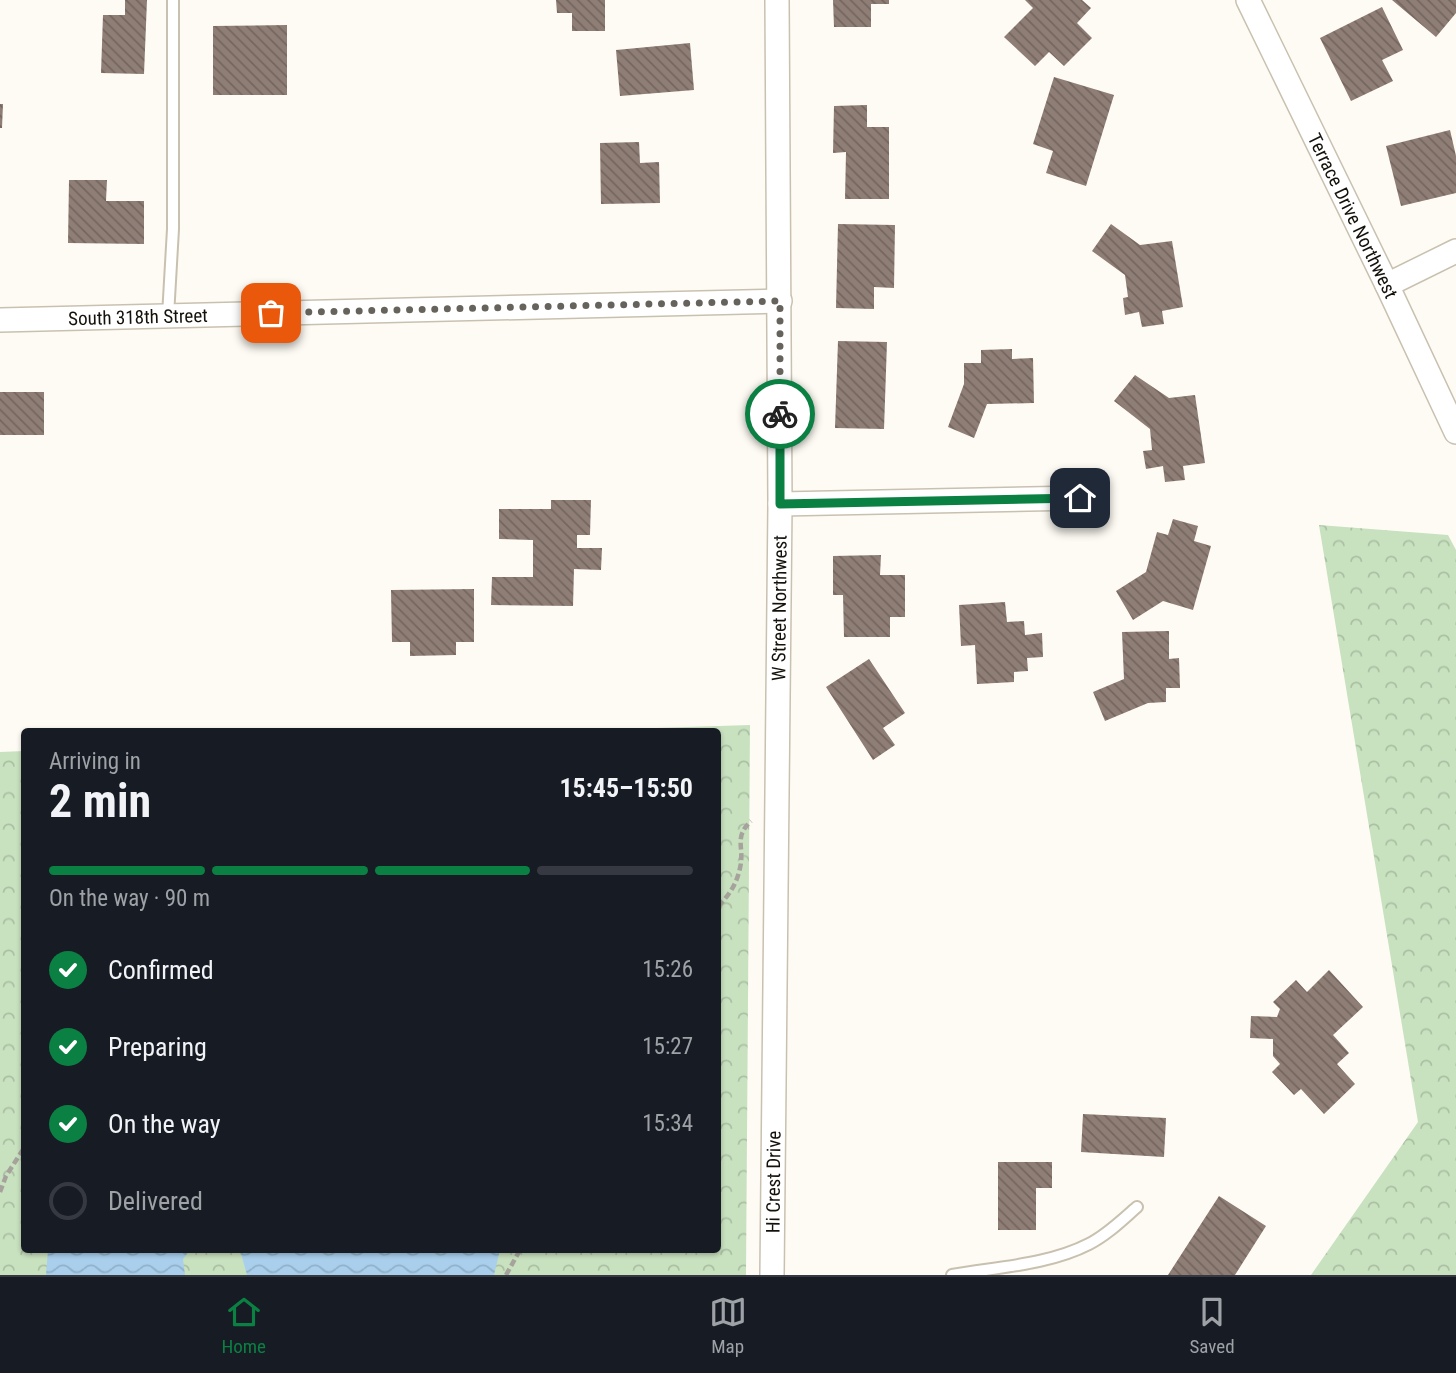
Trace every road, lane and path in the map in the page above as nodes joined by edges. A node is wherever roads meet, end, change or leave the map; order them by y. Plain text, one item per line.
1 (173, 0) edge
2 (777, 0) edge
3 (1248, 0) edge
4 (1456, 251) edge
5 (1387, 285) junction
6 (780, 301) junction
7 (168, 316) junction
8 (0, 320) edge
9 (1456, 432) edge
10 (1080, 498) dead end
11 (780, 504) junction
12 (777, 797) junction
13 (721, 903) edge
14 (775, 1091) joint
15 (21, 1153) edge
16 (0, 1192) edge
17 (1137, 1207) dead end
18 (518, 1253) edge
19 (506, 1275) edge
20 (772, 1275) edge
21 (951, 1275) edge

1 - 7 lane
2 - 6 street, W Street Northwest
3 - 5 street, Terrace Drive Northwest
4 - 5 street
5 - 9 street, Terrace Drive Northwest
6 - 7 street, South 318th Street
6 - 11 street, W Street Northwest
7 - 8 street, South 318th Street
10 - 11 street
11 - 12 street, W Street Northwest
12 - 13 path
12 - 14 street, W Street Northwest
14 - 20 street, Hi Crest Drive
15 - 16 path
17 - 21 lane
18 - 19 path

